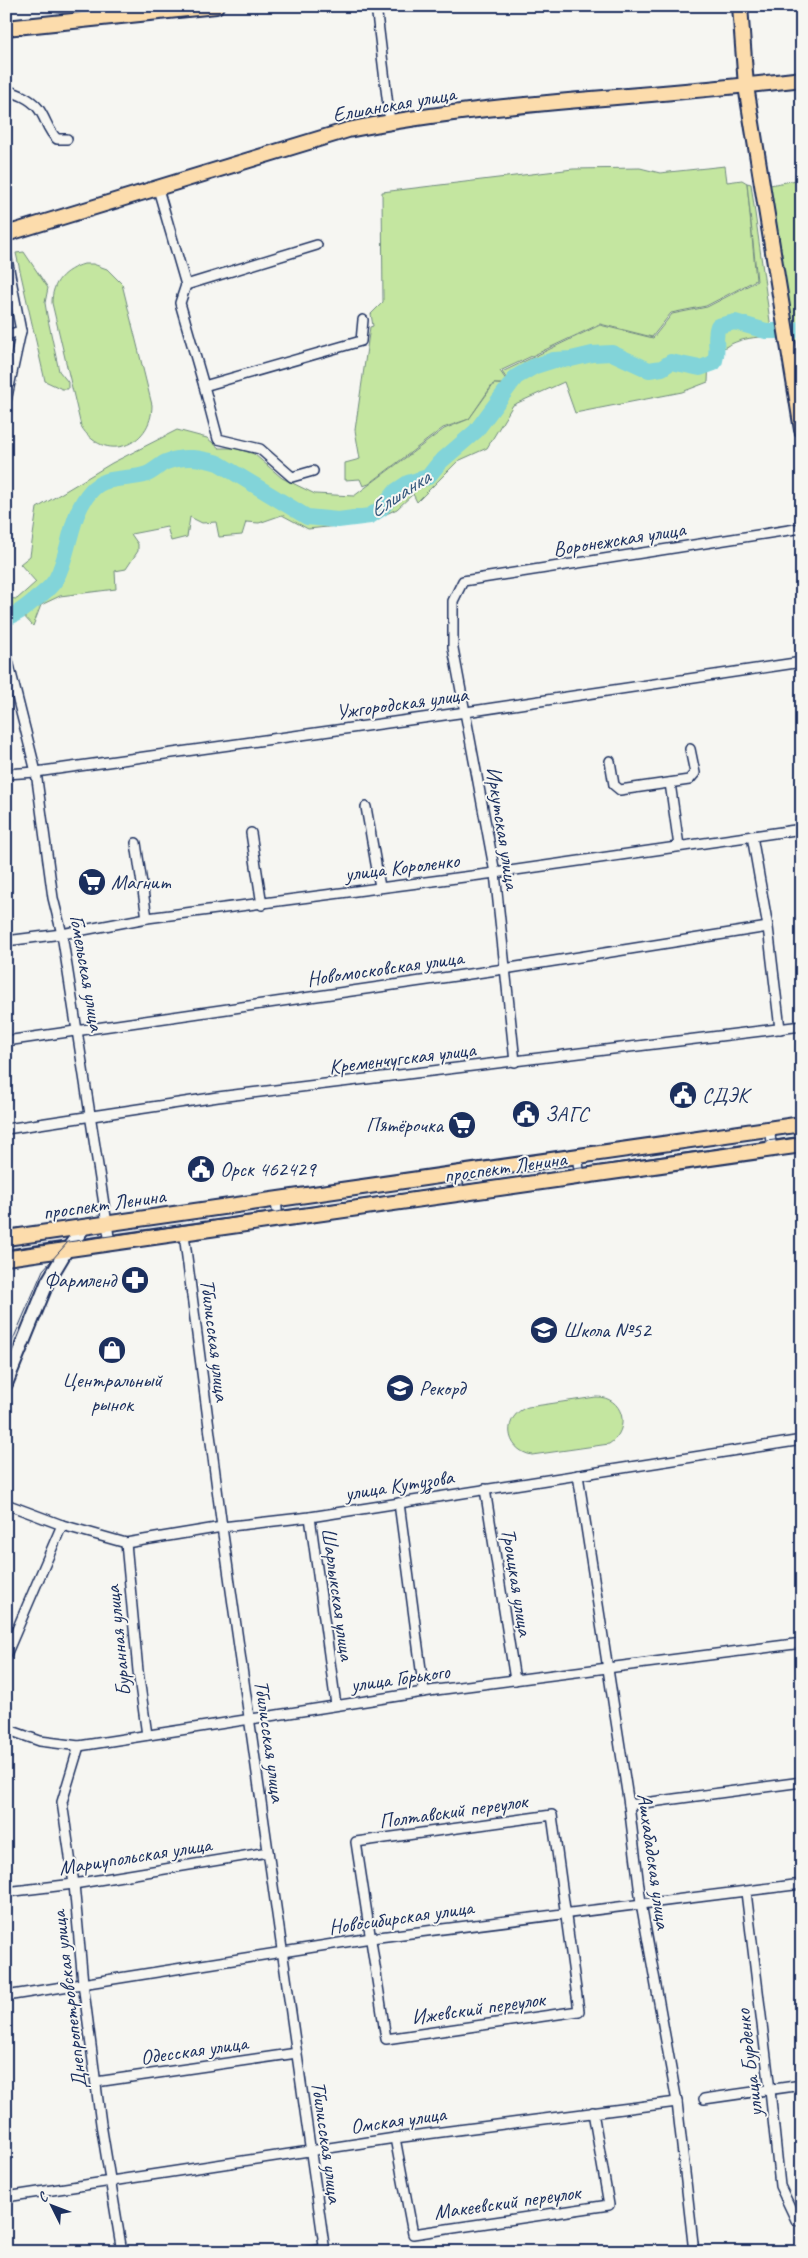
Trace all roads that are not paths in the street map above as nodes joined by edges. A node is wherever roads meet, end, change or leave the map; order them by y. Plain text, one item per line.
1 (216, 6) edge
2 (376, 6) edge
3 (740, 6) edge
4 (6, 28) edge
5 (802, 79) edge
6 (746, 86) junction
7 (6, 90) edge
8 (390, 122) junction
9 (67, 138) dead end
10 (158, 189) junction
11 (6, 234) edge
12 (317, 245) dead end
13 (6, 254) edge
14 (186, 285) junction
15 (363, 320) dead end
16 (21, 331) junction
17 (6, 335) edge
18 (204, 386) junction
19 (6, 401) edge
20 (802, 430) edge
21 (313, 471) dead end
22 (802, 528) edge
23 (453, 600) joint
24 (6, 653) edge
25 (802, 662) edge
26 (466, 712) junction
27 (690, 749) dead end
28 (610, 760) dead end
29 (36, 772) junction
30 (6, 774) edge
31 (670, 783) junction
32 (366, 807) dead end
33 (802, 829) edge
34 (251, 834) dead end
35 (752, 836) junction
36 (136, 843) dead end
37 (680, 846) junction
38 (495, 873) junction
39 (380, 886) junction
40 (262, 904) junction
41 (147, 918) junction
42 (768, 927) junction
43 (62, 934) junction
44 (6, 941) edge
45 (504, 969) junction
46 (802, 1026) edge
47 (780, 1029) junction
48 (76, 1031) junction
49 (6, 1041) edge
50 (515, 1062) junction
51 (90, 1117) junction
52 (802, 1124) edge
53 (769, 1128) junction
54 (6, 1129) edge
55 (802, 1145) edge
56 (626, 1149) junction
57 (772, 1149) junction
58 (577, 1156) junction
59 (629, 1168) junction
60 (457, 1173) junction
61 (580, 1176) junction
62 (459, 1194) junction
63 (276, 1199) junction
64 (278, 1220) junction
65 (106, 1224) junction
66 (85, 1226) junction
67 (184, 1234) junction
68 (6, 1238) edge
69 (110, 1243) junction
70 (66, 1251) junction
71 (6, 1258) edge
72 (6, 1384) edge
73 (802, 1440) edge
74 (578, 1475) junction
75 (485, 1489) junction
76 (399, 1503) junction
77 (6, 1504) edge
78 (310, 1517) junction
79 (62, 1524) junction
80 (222, 1528) junction
81 (126, 1543) junction
82 (802, 1643) edge
83 (6, 1655) edge
84 (607, 1669) junction
85 (515, 1680) junction
86 (424, 1692) junction
87 (336, 1705) junction
88 (250, 1719) junction
89 (6, 1729) edge
90 (147, 1735) junction
91 (79, 1746) junction
92 (802, 1782) edge
93 (629, 1805) junction
94 (268, 1852) junction
95 (74, 1884) junction
96 (802, 1884) edge
97 (6, 1892) edge
98 (746, 1892) junction
99 (641, 1904) junction
100 (566, 1914) junction
101 (371, 1938) junction
102 (283, 1952) junction
103 (83, 1984) junction
104 (6, 1996) edge
105 (297, 2053) junction
106 (96, 2082) junction
107 (802, 2085) edge
108 (770, 2090) junction
109 (704, 2099) dead end
110 (677, 2102) junction
111 (593, 2112) junction
112 (395, 2138) junction
113 (310, 2150) junction
114 (111, 2181) junction
115 (6, 2197) edge
116 (802, 2222) edge
117 (325, 2250) edge
118 (122, 2252) edge
119 (305, 2252) edge
120 (694, 2252) edge

1 - 4 main road
2 - 8 street
3 - 6 main road
5 - 6 main road, Елшанская улица
6 - 8 main road, Елшанская улица
6 - 20 main road
7 - 9 street
8 - 10 main road, Елшанская улица
10 - 11 main road, Елшанская улица
10 - 14 street
12 - 14 street
13 - 16 street
14 - 18 street
15 - 18 street
16 - 17 street
16 - 19 street
18 - 21 street
22 - 23 street, Воронежская улица
23 - 26 street, Иркутская улица
24 - 29 street, Гомельская улица
25 - 26 street, Ужгородская улица
26 - 29 street, Ужгородская улица
26 - 38 street, Иркутская улица
27 - 31 street
28 - 31 street
29 - 30 street, Ужгородская улица
29 - 43 street, Гомельская улица
31 - 37 street
32 - 39 street
33 - 35 street, улица Короленко
34 - 40 street
35 - 37 street, улица Короленко
35 - 42 street
36 - 41 street
37 - 38 street, улица Короленко
38 - 39 street, улица Короленко
38 - 45 street, Иркутская улица
39 - 40 street, улица Короленко
40 - 41 street, улица Короленко
41 - 43 street, улица Короленко
42 - 45 street, Новомосковская улица
42 - 47 street
43 - 44 street, улица Короленко
43 - 48 street, Гомельская улица
45 - 48 street, Новомосковская улица
45 - 50 street, Иркутская улица
46 - 47 street, Кременчугская улица
47 - 50 street, Кременчугская улица
48 - 49 street, Новомосковская улица
48 - 51 street, Гомельская улица
50 - 51 street, Кременчугская улица
51 - 54 street, Кременчугская улица
51 - 65 street, Гомельская улица
52 - 53 main road, проспект Ленина
53 - 56 main road, проспект Ленина
53 - 57 street
55 - 57 main road, проспект Ленина
56 - 58 main road, проспект Ленина
56 - 59 street
57 - 59 main road, проспект Ленина
58 - 60 main road, проспект Ленина
58 - 61 street
59 - 61 main road, проспект Ленина
60 - 62 street
60 - 63 main road, проспект Ленина
61 - 62 main road, проспект Ленина
62 - 64 main road, проспект Ленина
63 - 64 street
63 - 65 main road, проспект Ленина
64 - 67 main road, проспект Ленина
65 - 66 main road, проспект Ленина
65 - 69 street, Гомельская улица
66 - 68 main road, проспект Ленина
66 - 70 street
67 - 69 main road, проспект Ленина
67 - 80 street, Тбилисская улица
69 - 70 main road, проспект Ленина
70 - 71 main road, проспект Ленина
70 - 72 street
73 - 74 street, улица Кутузова
74 - 75 street, улица Кутузова
74 - 84 street, Ашхабадская улица
75 - 76 street, улица Кутузова
75 - 85 street, Троицкая улица
76 - 78 street, улица Кутузова
76 - 86 street
77 - 79 street, улица Кутузова
78 - 80 street, улица Кутузова
78 - 87 street, Шарлыкская улица
79 - 81 street, улица Кутузова
79 - 83 street
80 - 81 street, улица Кутузова
80 - 88 street, Тбилисская улица
81 - 90 street, Буранная улица
82 - 84 street, улица Горького
84 - 85 street, улица Горького
84 - 93 street, Ашхабадская улица
85 - 86 street, улица Горького
86 - 87 street, улица Горького
87 - 88 street, улица Горького
88 - 90 street, улица Горького
88 - 94 street, Тбилисская улица
89 - 91 street, улица Горького
90 - 91 street, улица Горького
91 - 95 street, Днепропетровская улица
92 - 93 street
93 - 99 street, Ашхабадская улица
94 - 95 street, Мариупольская улица
94 - 102 street, Тбилисская улица
95 - 97 street, Мариупольская улица
95 - 103 street, Днепропетровская улица
96 - 98 street, Новосибирская улица
98 - 99 street, Новосибирская улица
98 - 108 street, улица Бурденко
99 - 100 street, Новосибирская улица
99 - 110 street, Ашхабадская улица
100 - 101 street, Новосибирская улица
100 - 101 street, Ижевский переулок
100 - 101 street, Полтавский переулок
101 - 102 street, Новосибирская улица
102 - 103 street, Новосибирская улица
102 - 105 street, Тбилисская улица
103 - 104 street, Новосибирская улица
103 - 106 street, Днепропетровская улица
105 - 106 street, Одесская улица
105 - 113 street, Тбилисская улица
106 - 114 street, Днепропетровская улица
107 - 108 street
108 - 109 street
108 - 116 street, улица Бурденко
110 - 111 street, Омская улица
110 - 120 street, Ашхабадская улица
111 - 112 street, Омская улица
111 - 112 street, Макеевский переулок
112 - 113 street, Омская улица
113 - 114 street, Омская улица
113 - 117 street, Тбилисская улица
114 - 115 street, Омская улица
114 - 118 street, Днепропетровская улица
117 - 119 street

